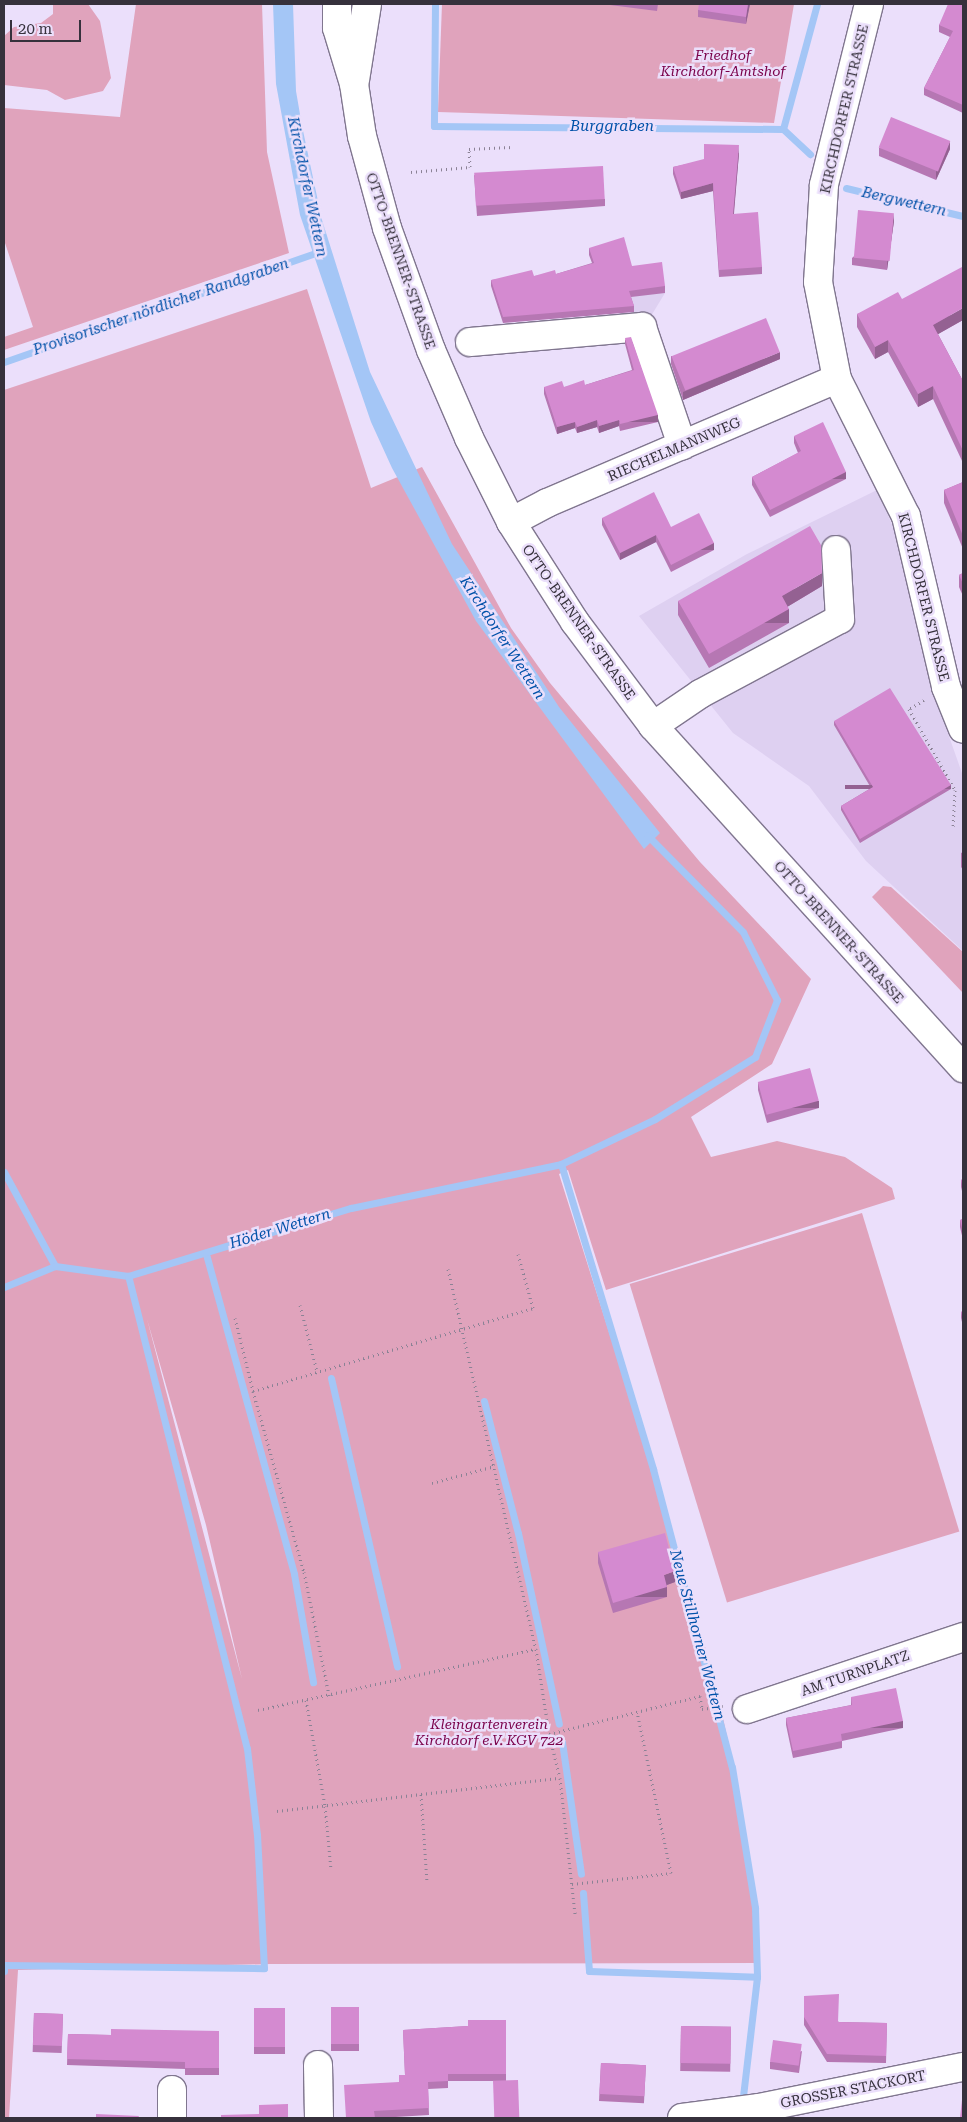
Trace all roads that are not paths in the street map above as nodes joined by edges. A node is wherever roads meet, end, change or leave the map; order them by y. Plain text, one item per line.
1 (337, 4) edge
2 (366, 4) edge
3 (869, 4) edge
4 (354, 84) junction
5 (470, 342) dead end
6 (837, 379) junction
7 (682, 445) junction
8 (511, 522) junction
9 (836, 550) dead end
10 (653, 726) junction
11 (963, 729) edge
12 (963, 1068) edge
13 (963, 1637) edge
14 (747, 1710) dead end
15 (318, 2065) dead end
16 (963, 2067) edge
17 (172, 2090) dead end
18 (172, 2118) edge
19 (319, 2118) edge
20 (682, 2118) edge

1 - 4 street, OTTO-BRENNER-STRASSE
2 - 4 street, OTTO-BRENNER-STRASSE
3 - 6 street, KIRCHDORFER STRASSE
4 - 8 street, OTTO-BRENNER-STRASSE
5 - 7 street
6 - 7 street, RIECHELMANNWEG
6 - 11 street, KIRCHDORFER STRASSE
7 - 8 street, RIECHELMANNWEG
8 - 10 street, OTTO-BRENNER-STRASSE
9 - 10 street
10 - 12 street, OTTO-BRENNER-STRASSE
13 - 14 street, AM TURNPLATZ
15 - 19 street
16 - 20 street, GROSSER STACKORT
17 - 18 street

